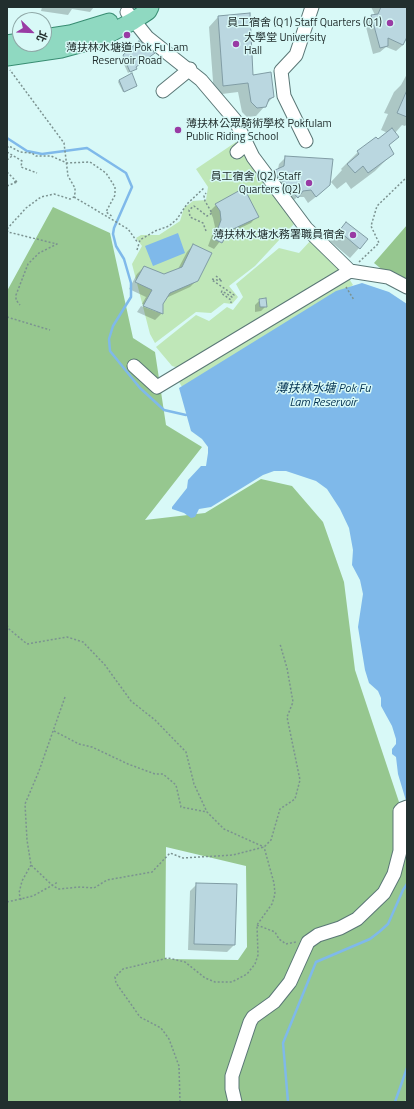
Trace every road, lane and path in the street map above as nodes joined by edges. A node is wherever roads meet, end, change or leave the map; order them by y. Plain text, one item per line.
1 (150, 7) edge
2 (312, 7) edge
3 (132, 13) edge
4 (52, 36) edge
5 (7, 57) edge
6 (7, 67) edge
7 (190, 70) junction
8 (163, 91) dead end
9 (306, 141) dead end
10 (7, 148) edge
11 (7, 152) edge
12 (12, 155) junction
13 (7, 160) edge
14 (67, 162) junction
15 (7, 172) edge
16 (37, 173) dead end
17 (407, 177) edge
18 (7, 186) edge
19 (204, 188) dead end
20 (206, 192) dead end
21 (74, 197) junction
22 (113, 217) dead end
23 (7, 229) edge
24 (206, 231) dead end
25 (138, 243) junction
26 (136, 250) dead end
27 (345, 273) junction
28 (216, 276) dead end
29 (407, 287) edge
30 (354, 300) dead end
31 (231, 303) dead end
32 (20, 305) dead end
33 (7, 317) edge
34 (50, 330) dead end
35 (134, 366) dead end
36 (7, 624) edge
37 (280, 644) dead end
38 (65, 696) dead end
39 (54, 731) junction
40 (406, 807) edge
41 (207, 812) junction
42 (264, 847) junction
43 (32, 865) junction
44 (58, 882) dead end
45 (53, 886) junction
46 (21, 900) junction
47 (7, 902) edge
48 (257, 925) junction
49 (306, 945) junction
50 (180, 1102) edge
51 (235, 1102) edge

1 - 3 main road
2 - 9 street
3 - 4 main road
3 - 5 main road
3 - 7 street
6 - 14 path
7 - 8 street
7 - 27 street
10 - 14 path
11 - 12 path
12 - 13 path
12 - 16 path
14 - 21 path
14 - 22 path
15 - 18 path
17 - 27 path
19 - 25 path
20 - 24 path
21 - 23 path
21 - 25 path
23 - 32 path
25 - 26 path
27 - 29 street
27 - 30 path
27 - 35 street
28 - 31 path
33 - 34 path
36 - 41 path
37 - 42 path
38 - 39 path
39 - 41 path
39 - 43 path
40 - 49 street
41 - 42 path
42 - 45 path
42 - 48 path
43 - 45 path
43 - 46 path
44 - 45 path
45 - 46 path
46 - 47 path
48 - 49 path
48 - 50 path
49 - 51 street

